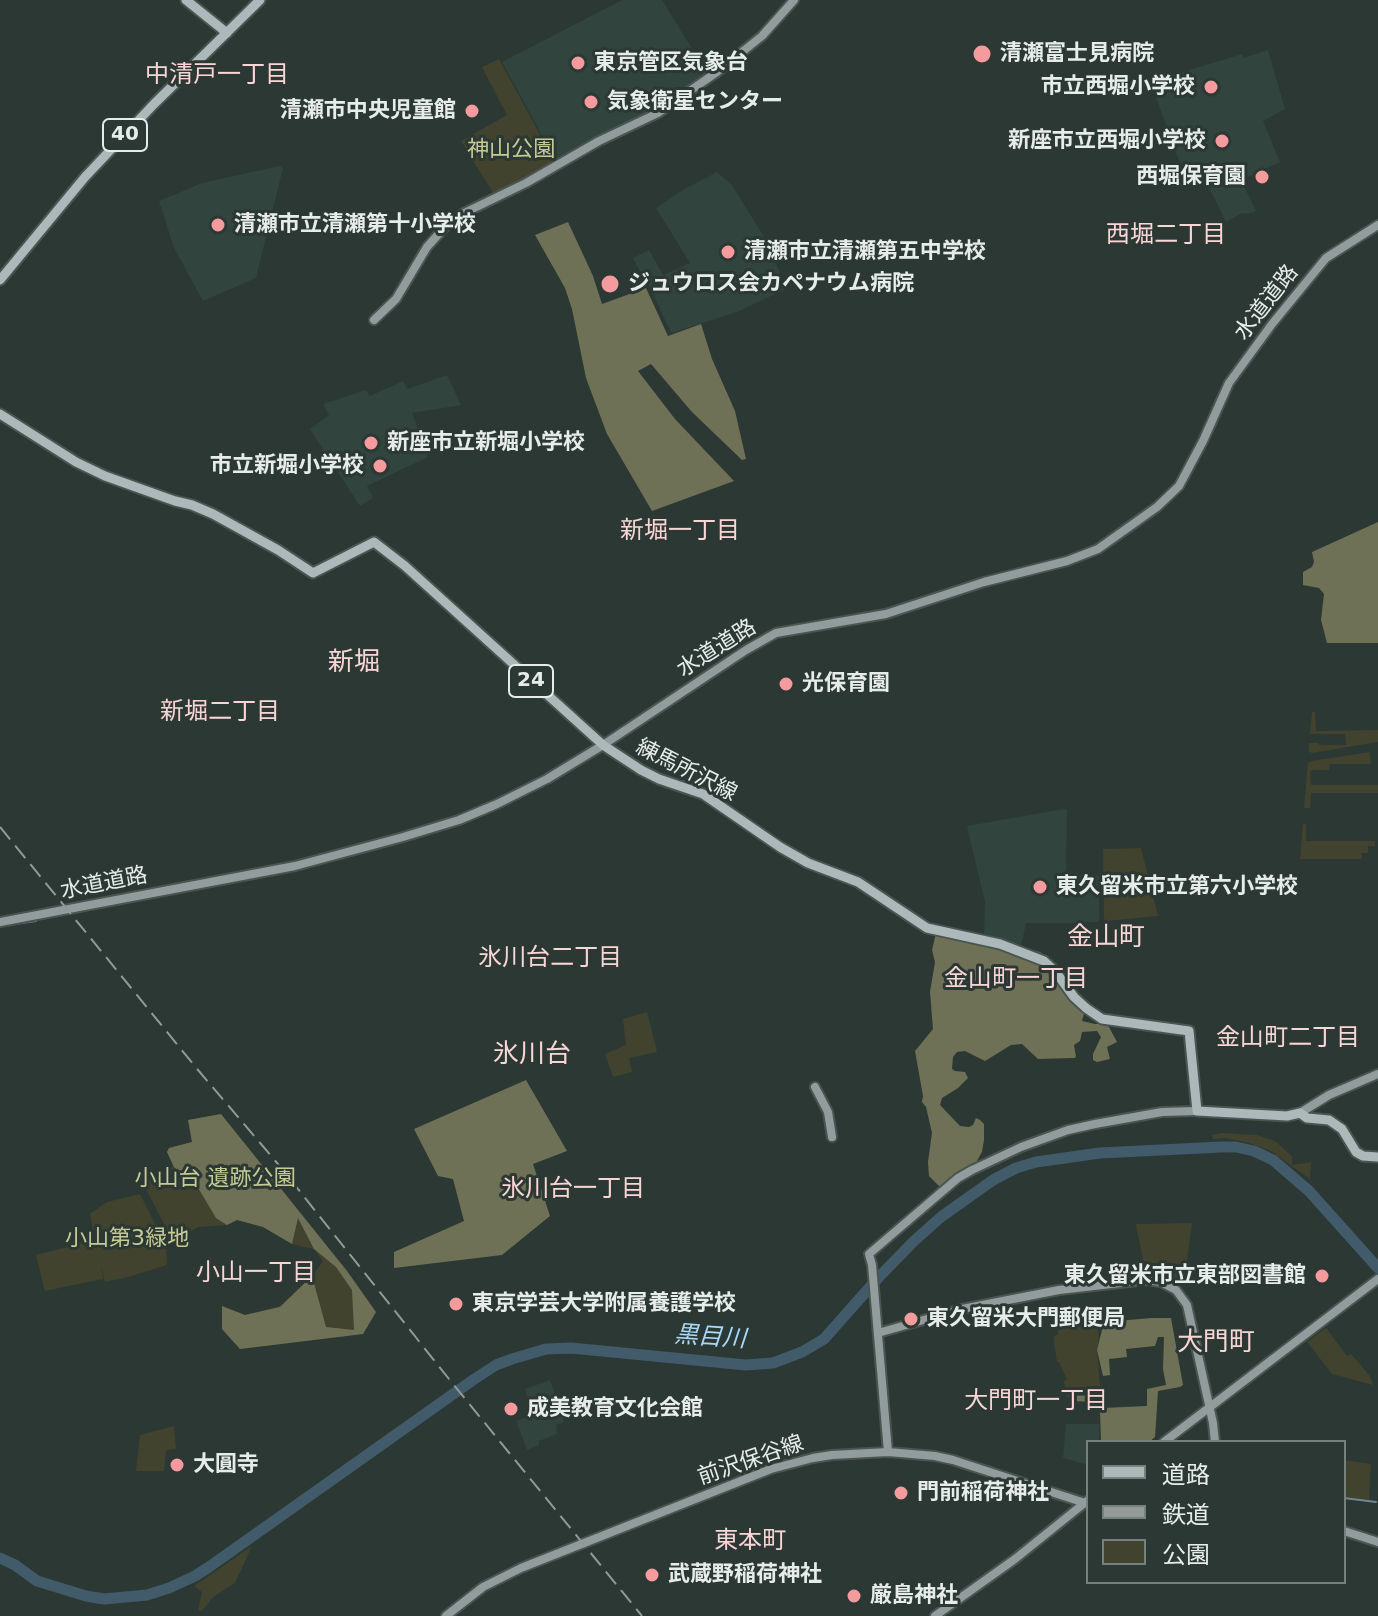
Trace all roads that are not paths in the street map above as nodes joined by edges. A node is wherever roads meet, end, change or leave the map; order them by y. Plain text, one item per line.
1 (186, 0) edge
2 (260, 0) edge
3 (794, 0) edge
4 (227, 33) junction
5 (1378, 225) edge
6 (0, 280) edge
7 (374, 320) dead end
8 (0, 414) edge
9 (603, 745) junction
10 (0, 922) edge
11 (1378, 1074) edge
12 (815, 1087) dead end
13 (1197, 1111) junction
14 (1300, 1113) junction
15 (832, 1137) dead end
16 (1378, 1157) edge
17 (1377, 1280) edge
18 (878, 1333) junction
19 (1210, 1407) junction
20 (1167, 1440) edge
21 (1215, 1440) edge
22 (888, 1452) junction
23 (1086, 1503) edge
24 (1086, 1504) edge
25 (1346, 1532) edge
26 (1378, 1542) edge
27 (446, 1616) edge
28 (935, 1616) edge

1 - 4 main road
2 - 4 main road, 40
3 - 7 street
4 - 6 main road, 40
5 - 9 street, 水道道路
8 - 9 main road, 練馬所沢線 / 24
9 - 10 street, 水道道路
9 - 13 main road, 練馬所沢線 / 24
11 - 14 street
12 - 15 street
13 - 14 main road
13 - 18 street
14 - 16 main road
17 - 19 street
18 - 19 street
18 - 22 street
19 - 20 street
19 - 21 street
22 - 23 street, 前沢保谷線
22 - 27 street, 前沢保谷線
24 - 28 street
25 - 26 street

